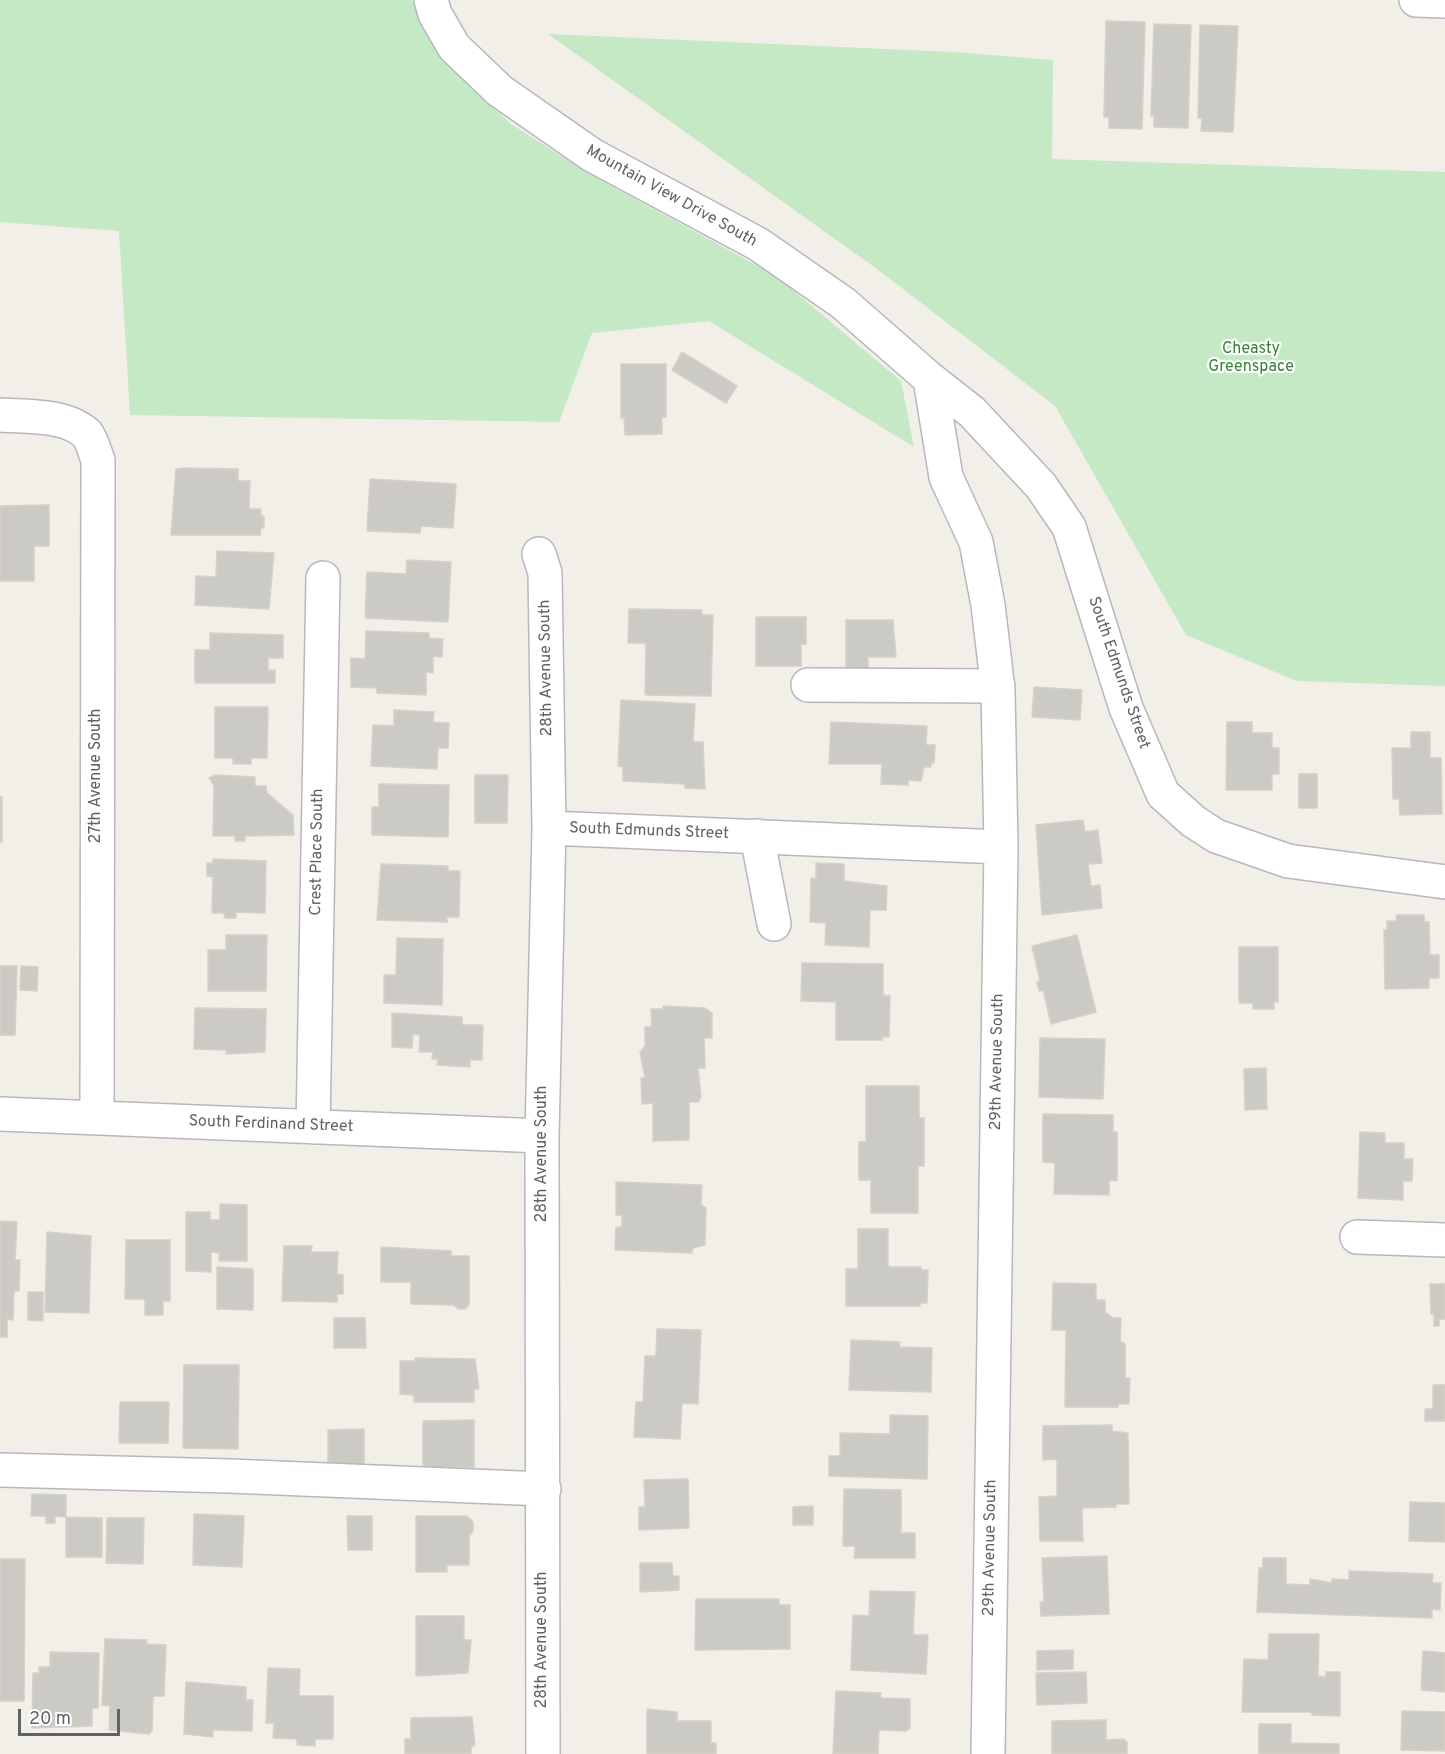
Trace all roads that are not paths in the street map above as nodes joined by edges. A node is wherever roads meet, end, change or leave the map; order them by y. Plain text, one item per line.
1 (431, 0) edge
2 (1416, 0) edge
3 (1445, 1) edge
4 (930, 379) junction
5 (0, 415) edge
6 (539, 554) dead end
7 (323, 578) dead end
8 (808, 685) dead end
9 (998, 686) junction
10 (549, 828) junction
11 (757, 836) junction
12 (1001, 847) junction
13 (1445, 882) edge
14 (774, 924) dead end
15 (0, 1114) edge
16 (97, 1118) junction
17 (314, 1126) junction
18 (542, 1136) junction
19 (1357, 1238) dead end
20 (1445, 1240) edge
21 (0, 1470) edge
22 (544, 1489) junction
23 (543, 1754) edge
24 (988, 1754) edge

1 - 4 street, Mountain View Drive South
2 - 3 street
4 - 9 street, 29th Avenue South
4 - 13 street, South Edmunds Street
5 - 16 street, 27th Avenue South
6 - 10 street, 28th Avenue South
7 - 17 street, Crest Place South
8 - 9 street
9 - 12 street, 29th Avenue South
10 - 11 street, South Edmunds Street
10 - 18 street, 28th Avenue South
11 - 12 street, South Edmunds Street
11 - 14 street
12 - 24 street, 29th Avenue South
15 - 16 street, South Ferdinand Street
16 - 17 street, South Ferdinand Street
17 - 18 street, South Ferdinand Street
18 - 22 street, 28th Avenue South
19 - 20 street
21 - 22 street
22 - 23 street, 28th Avenue South

